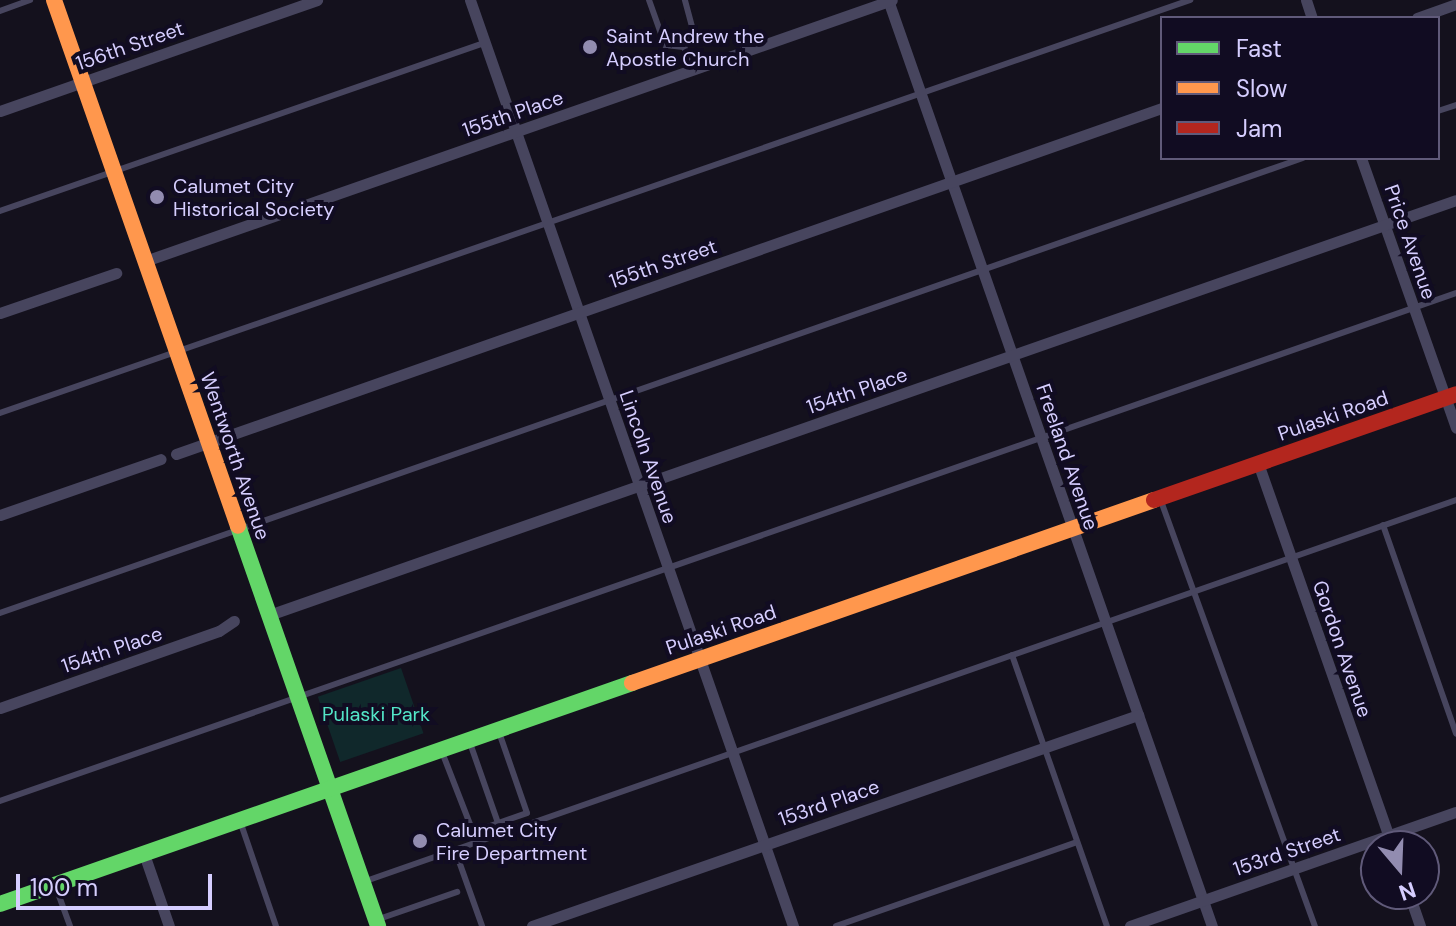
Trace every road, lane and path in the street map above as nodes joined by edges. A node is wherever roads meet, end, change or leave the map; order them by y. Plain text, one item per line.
1 (30, 0) edge
2 (54, 0) edge
3 (317, 0) edge
4 (470, 0) edge
5 (649, 0) edge
6 (685, 0) edge
7 (1190, 0) edge
8 (890, 1) edge
9 (1456, 4) edge
10 (0, 11) edge
11 (1423, 16) edge
12 (485, 43) junction
13 (684, 47) junction
14 (694, 70) junction
15 (82, 82) junction
16 (921, 93) junction
17 (1160, 109) edge
18 (0, 111) edge
19 (516, 132) junction
20 (1297, 160) edge
21 (1362, 160) edge
22 (114, 172) junction
23 (952, 182) junction
24 (1456, 200) edge
25 (0, 211) edge
26 (547, 221) junction
27 (1385, 225) junction
28 (145, 261) junction
29 (982, 270) junction
30 (116, 273) dead end
31 (1456, 293) edge
32 (1414, 307) junction
33 (0, 313) edge
34 (579, 313) junction
35 (177, 353) junction
36 (1012, 355) junction
37 (1451, 396) edge
38 (609, 400) junction
39 (0, 413) edge
40 (1456, 428) edge
41 (1041, 438) junction
42 (209, 443) junction
43 (176, 454) dead end
44 (161, 459) dead end
45 (1258, 463) junction
46 (639, 486) junction
47 (1160, 497) junction
48 (1456, 500) edge
49 (0, 515) edge
50 (1383, 525) junction
51 (1072, 528) junction
52 (239, 529) junction
53 (1291, 558) junction
54 (668, 568) junction
55 (1195, 591) junction
56 (0, 613) edge
57 (269, 615) junction
58 (234, 621) dead end
59 (1105, 622) junction
60 (1012, 655) junction
61 (699, 659) junction
62 (298, 697) junction
63 (0, 708) edge
64 (1138, 715) junction
65 (498, 729) junction
66 (1456, 734) edge
67 (469, 739) junction
68 (1044, 748) junction
69 (441, 749) junction
70 (732, 753) junction
71 (330, 788) junction
72 (0, 801) edge
73 (1456, 812) edge
74 (240, 821) junction
75 (498, 823) junction
76 (1386, 830) edge
77 (1415, 830) edge
78 (1077, 842) junction
79 (764, 845) junction
80 (455, 850) junction
81 (1360, 850) edge
82 (144, 854) junction
83 (1295, 868) junction
84 (363, 882) junction
85 (55, 885) junction
86 (457, 892) dead end
87 (1203, 901) junction
88 (0, 904) edge
89 (377, 923) edge
90 (70, 926) edge
91 (169, 926) edge
92 (276, 926) edge
93 (482, 926) edge
94 (532, 926) edge
95 (793, 926) edge
96 (836, 926) edge
97 (1107, 926) edge
98 (1130, 926) edge
99 (1212, 926) edge
100 (1315, 926) edge

1 - 10 lane
2 - 15 street, Wentworth Avenue
3 - 15 street, 156th Street
4 - 12 street, Lincoln Avenue
5 - 13 lane
6 - 13 lane
7 - 16 lane
8 - 14 street, 155th Place
8 - 16 street, Freeland Avenue
9 - 11 street
12 - 19 street, Lincoln Avenue
12 - 22 lane
13 - 14 lane
14 - 19 street, 155th Place
15 - 18 street, 156th Street
15 - 22 street, Wentworth Avenue
16 - 23 street, Freeland Avenue
16 - 26 lane
17 - 23 street, 155th Street
19 - 26 street, Lincoln Avenue
19 - 28 street, 155th Place
20 - 29 lane
21 - 27 street, Price Avenue
22 - 25 lane
22 - 28 street, Wentworth Avenue
23 - 29 street, Freeland Avenue
23 - 34 street, 155th Street
24 - 27 street, 154th Place
26 - 34 street, Lincoln Avenue
26 - 35 lane
27 - 32 street, Price Avenue
27 - 36 street, 154th Place
28 - 35 street, Wentworth Avenue
29 - 36 street, Freeland Avenue
29 - 38 lane
30 - 33 street
31 - 32 lane
32 - 37 street, Price Avenue
32 - 41 lane
34 - 38 street, Lincoln Avenue
34 - 42 street, 155th Street
35 - 39 lane
35 - 42 street, Wentworth Avenue
36 - 41 street, Freeland Avenue
36 - 46 street, 154th Place
37 - 40 street, Price Avenue
37 - 45 street, Pulaski Road
38 - 46 street, Lincoln Avenue
38 - 52 lane
41 - 51 street, Freeland Avenue
41 - 54 lane
42 - 43 street, 155th Street
42 - 52 street, Wentworth Avenue
44 - 49 street
45 - 47 street, Pulaski Road
45 - 53 street, Gordon Avenue
46 - 54 street, Lincoln Avenue
46 - 57 street, 154th Place
47 - 51 street, Pulaski Road
47 - 55 lane
48 - 50 lane
50 - 53 lane
50 - 66 lane
51 - 59 street, Freeland Avenue
51 - 61 street, Pulaski Road
52 - 56 lane
52 - 57 street, Wentworth Avenue
53 - 55 lane
53 - 76 street, Gordon Avenue
54 - 61 street, Lincoln Avenue
54 - 62 lane
55 - 59 lane
55 - 83 lane
57 - 62 street, Wentworth Avenue
58 - 63 street, 154th Place
59 - 60 lane
59 - 64 street, Freeland Avenue
60 - 68 lane
60 - 70 lane
61 - 65 street, Pulaski Road
61 - 70 street, Lincoln Avenue
62 - 71 street, Wentworth Avenue
62 - 72 lane
64 - 68 street, 153rd Place
64 - 87 street, Freeland Avenue
65 - 67 street, Pulaski Road
65 - 75 lane
67 - 69 street, Pulaski Road
67 - 75 lane
68 - 78 lane
68 - 79 street, 153rd Place
69 - 71 street, Pulaski Road
69 - 75 lane
70 - 79 street, Lincoln Avenue
70 - 80 lane
71 - 74 street, Pulaski Road
71 - 84 street, Wentworth Avenue
73 - 77 street, 153rd Street
74 - 82 street, Pulaski Road
74 - 92 lane
78 - 96 lane
78 - 97 lane
79 - 94 street, 153rd Place
79 - 95 street, Lincoln Avenue
80 - 84 lane
80 - 93 lane
81 - 83 street, 153rd Street
82 - 85 street, Pulaski Road
82 - 91 street
83 - 87 street, 153rd Street
83 - 100 lane
84 - 89 street, Wentworth Avenue
85 - 88 street, Pulaski Road
85 - 90 lane
86 - 89 lane
87 - 98 street, 153rd Street
87 - 99 street, Freeland Avenue

